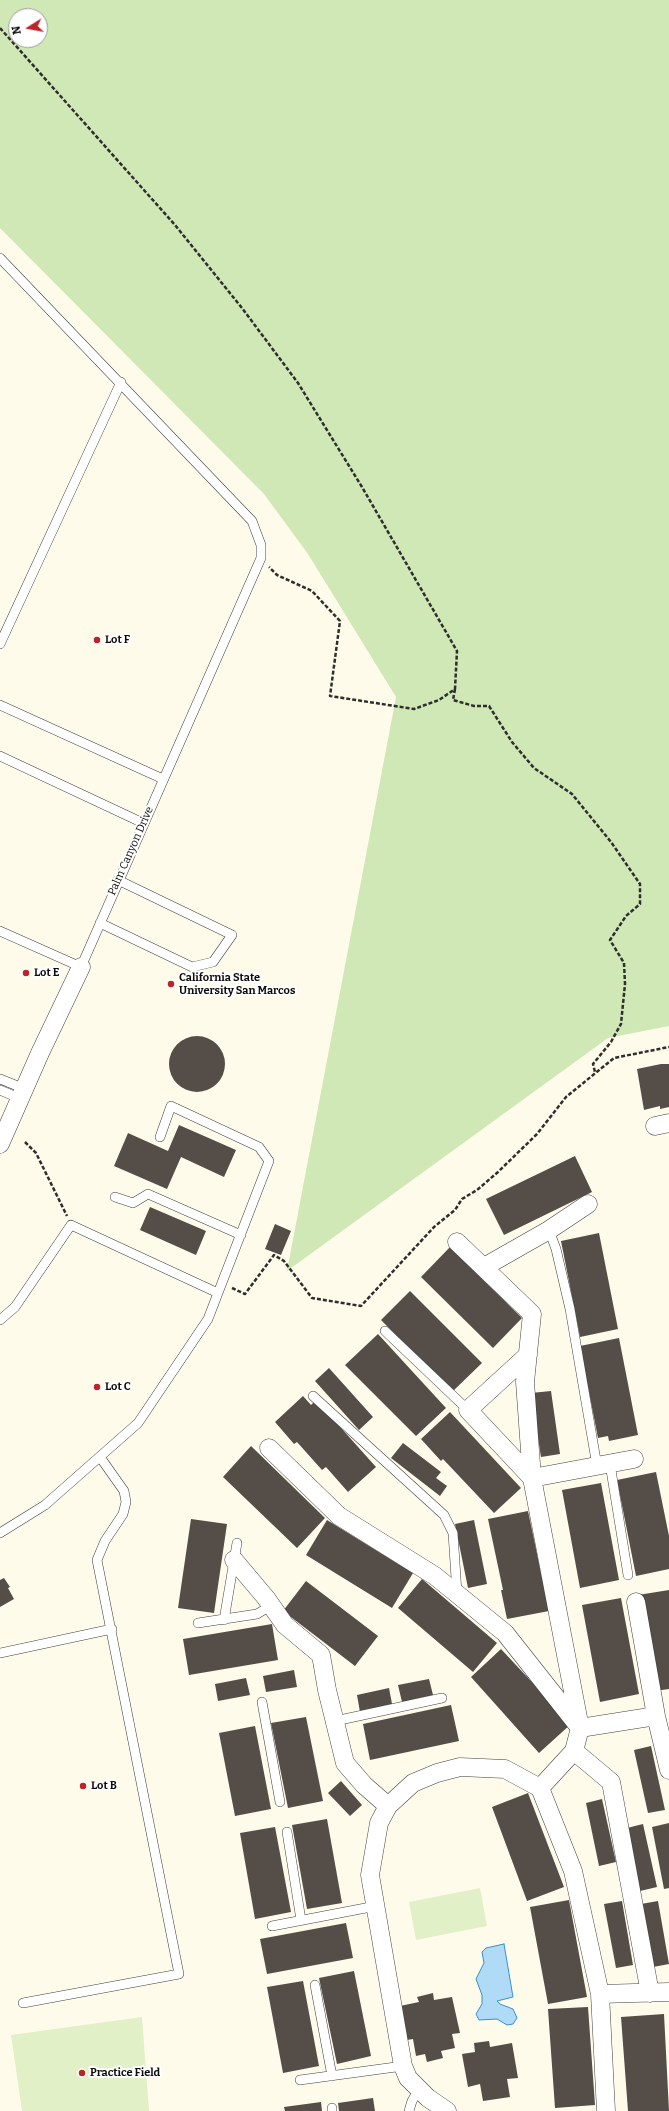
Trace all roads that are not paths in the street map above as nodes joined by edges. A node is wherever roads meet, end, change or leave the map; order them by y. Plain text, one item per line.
1 (0, 258) edge
2 (120, 382) junction
3 (0, 644) edge
4 (0, 705) edge
5 (0, 756) edge
6 (163, 779) junction
7 (143, 823) junction
8 (118, 880) junction
9 (100, 923) junction
10 (0, 931) edge
11 (81, 967) junction
12 (0, 1079) edge
13 (0, 1090) edge
14 (23, 1094) junction
15 (160, 1137) dead end
16 (0, 1144) edge
17 (115, 1197) dead end
18 (588, 1204) dead end
19 (549, 1230) junction
20 (241, 1235) junction
21 (457, 1242) dead end
22 (484, 1267) junction
23 (218, 1293) junction
24 (0, 1320) edge
25 (385, 1331) dead end
26 (528, 1355) junction
27 (313, 1396) dead end
28 (468, 1410) junction
29 (268, 1448) dead end
30 (100, 1457) junction
31 (634, 1459) dead end
32 (604, 1465) junction
33 (532, 1478) junction
34 (0, 1533) edge
35 (236, 1552) joint
36 (628, 1575) dead end
37 (457, 1594) junction
38 (636, 1602) dead end
39 (272, 1605) junction
40 (224, 1620) junction
41 (198, 1623) dead end
42 (112, 1629) junction
43 (0, 1653) edge
44 (442, 1698) dead end
45 (262, 1702) dead end
46 (656, 1716) junction
47 (335, 1720) junction
48 (580, 1728) junction
49 (574, 1751) junction
50 (669, 1770) edge
51 (540, 1788) junction
52 (280, 1802) dead end
53 (388, 1806) junction
54 (287, 1832) dead end
55 (376, 1906) junction
56 (301, 1920) junction
57 (272, 1926) dead end
58 (315, 1985) dead end
59 (669, 1992) edge
60 (650, 1993) junction
61 (600, 1994) junction
62 (23, 2003) dead end
63 (403, 2066) junction
64 (332, 2076) junction
65 (300, 2080) dead end
66 (419, 2089) junction
67 (410, 2111) edge
68 (447, 2111) edge
69 (606, 2111) edge

1 - 2 lane
2 - 3 lane
2 - 6 lane, Palm Canyon Drive
4 - 6 lane
5 - 7 lane
6 - 7 lane, Palm Canyon Drive
7 - 8 lane, Palm Canyon Drive
8 - 9 lane, Palm Canyon Drive
8 - 9 lane
9 - 11 lane, Palm Canyon Drive
10 - 11 lane
11 - 14 street, Palm Canyon Drive
12 - 14 lane
13 - 14 lane
14 - 16 street, Palm Canyon Drive
15 - 20 lane
17 - 20 lane
18 - 19 street
19 - 22 street
19 - 32 lane
20 - 23 lane
21 - 22 street
22 - 26 street
23 - 24 lane
23 - 30 lane
25 - 28 lane
26 - 28 street
26 - 33 street
27 - 37 lane
28 - 33 street
29 - 37 street
30 - 34 lane
30 - 42 lane
31 - 32 street
32 - 33 street
32 - 36 lane
33 - 48 street
35 - 39 street
35 - 40 lane
37 - 48 street
38 - 46 street
39 - 40 lane
39 - 47 street
40 - 41 lane
42 - 43 lane
42 - 62 lane
44 - 47 lane
45 - 52 lane
46 - 48 street
46 - 50 street
47 - 53 street
48 - 49 street
49 - 51 street
49 - 60 street
51 - 53 street
51 - 61 street
53 - 55 street
54 - 56 lane
55 - 56 lane
55 - 63 street
56 - 57 lane
58 - 64 lane
59 - 60 street
60 - 61 street
61 - 69 street
63 - 64 lane
63 - 66 street
64 - 65 lane
66 - 67 lane
66 - 68 street

